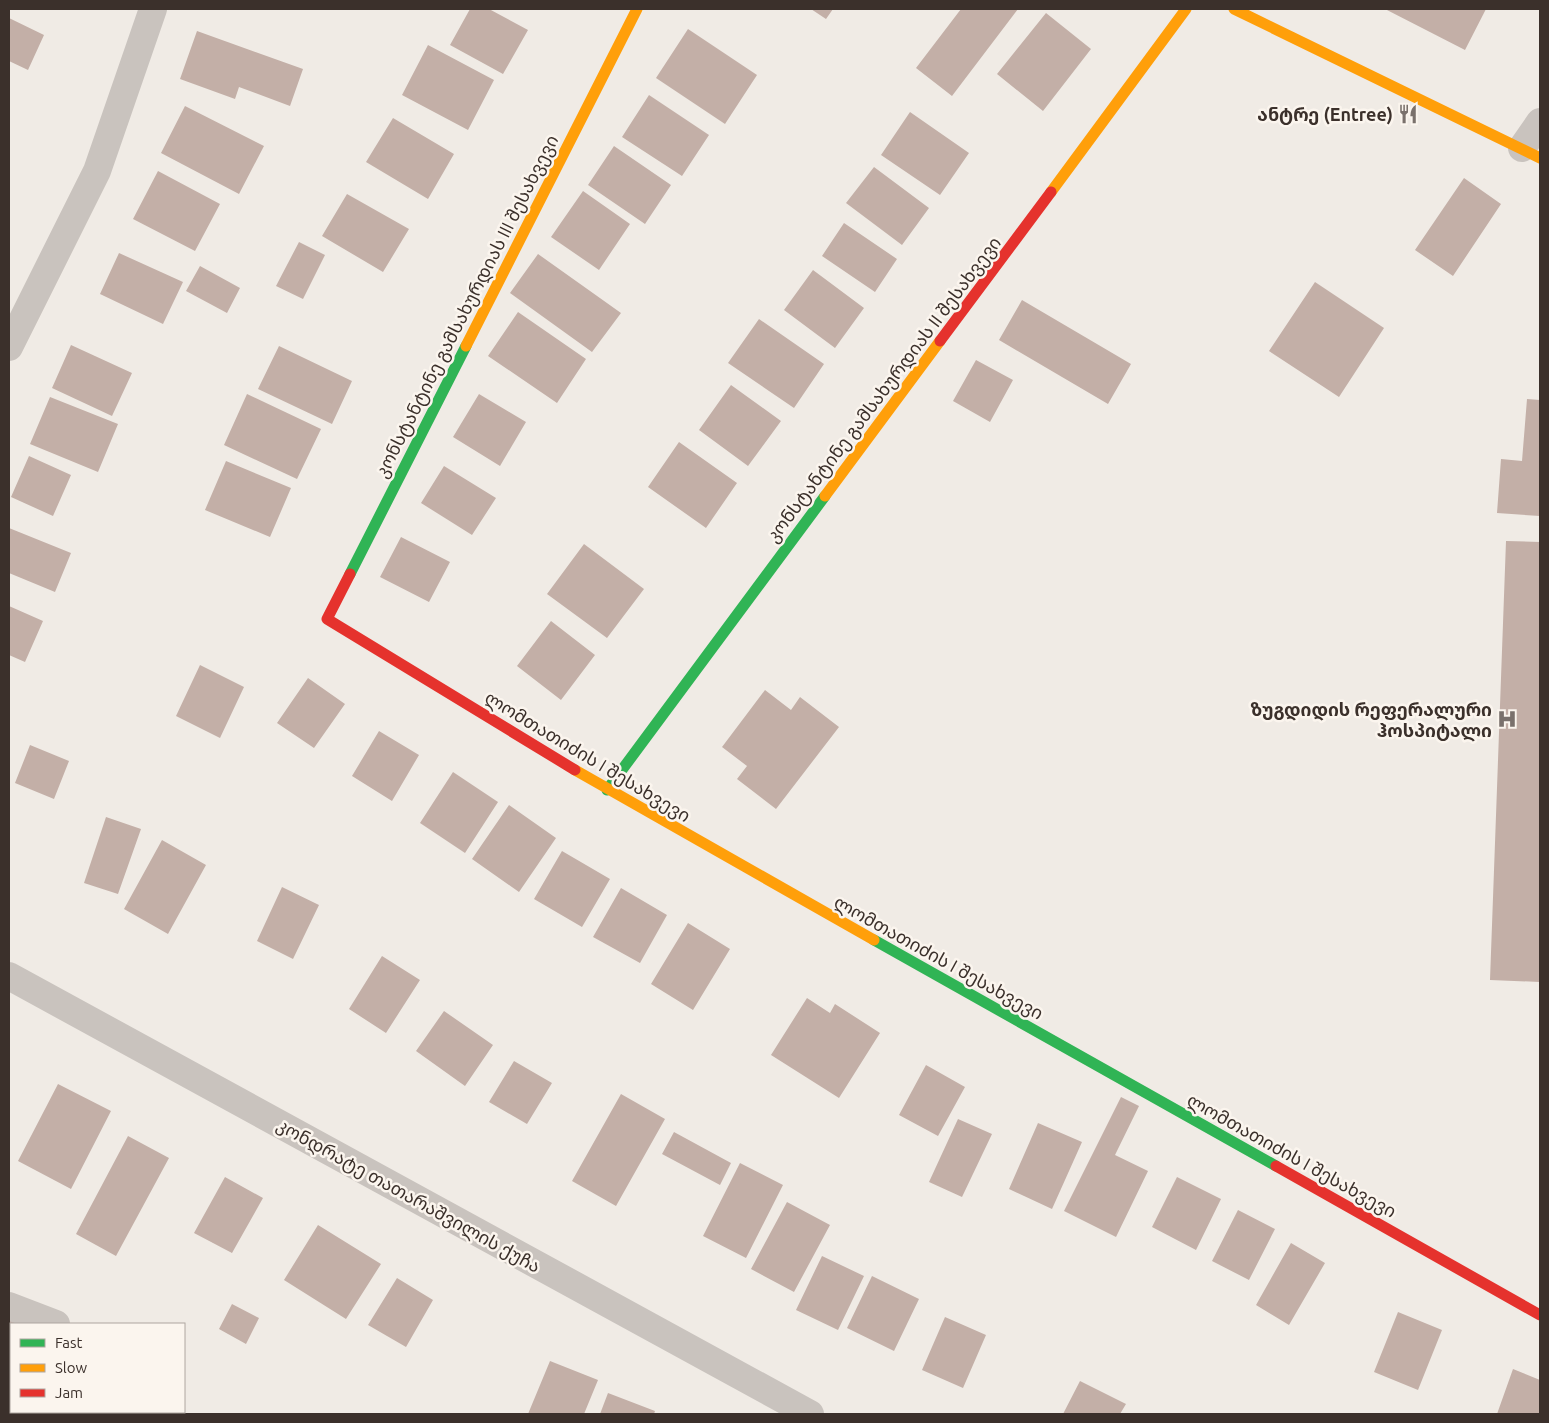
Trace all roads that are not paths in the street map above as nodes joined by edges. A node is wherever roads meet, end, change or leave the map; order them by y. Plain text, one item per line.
1 (153, 9) edge
2 (637, 9) edge
3 (1186, 9) edge
4 (1234, 9) edge
5 (1540, 122) edge
6 (1531, 153) edge
7 (9, 347) edge
8 (327, 620) joint
9 (607, 790) junction
10 (9, 976) edge
11 (9, 1306) edge
12 (1540, 1315) edge
13 (53, 1323) edge
14 (810, 1414) edge

1 - 7 street
2 - 8 street, კონსტანტინე გამსახურდიას III შესახვევი
3 - 9 street, კონსტანტინე გამსახურდიას II შესახვევი
4 - 6 street
5 - 6 street
8 - 9 street, ლომთათიძის I შესახვევი
9 - 12 street, ლომთათიძის I შესახვევი
10 - 14 street, კონდრატე თათარაშვილის ქუჩა
11 - 13 street

